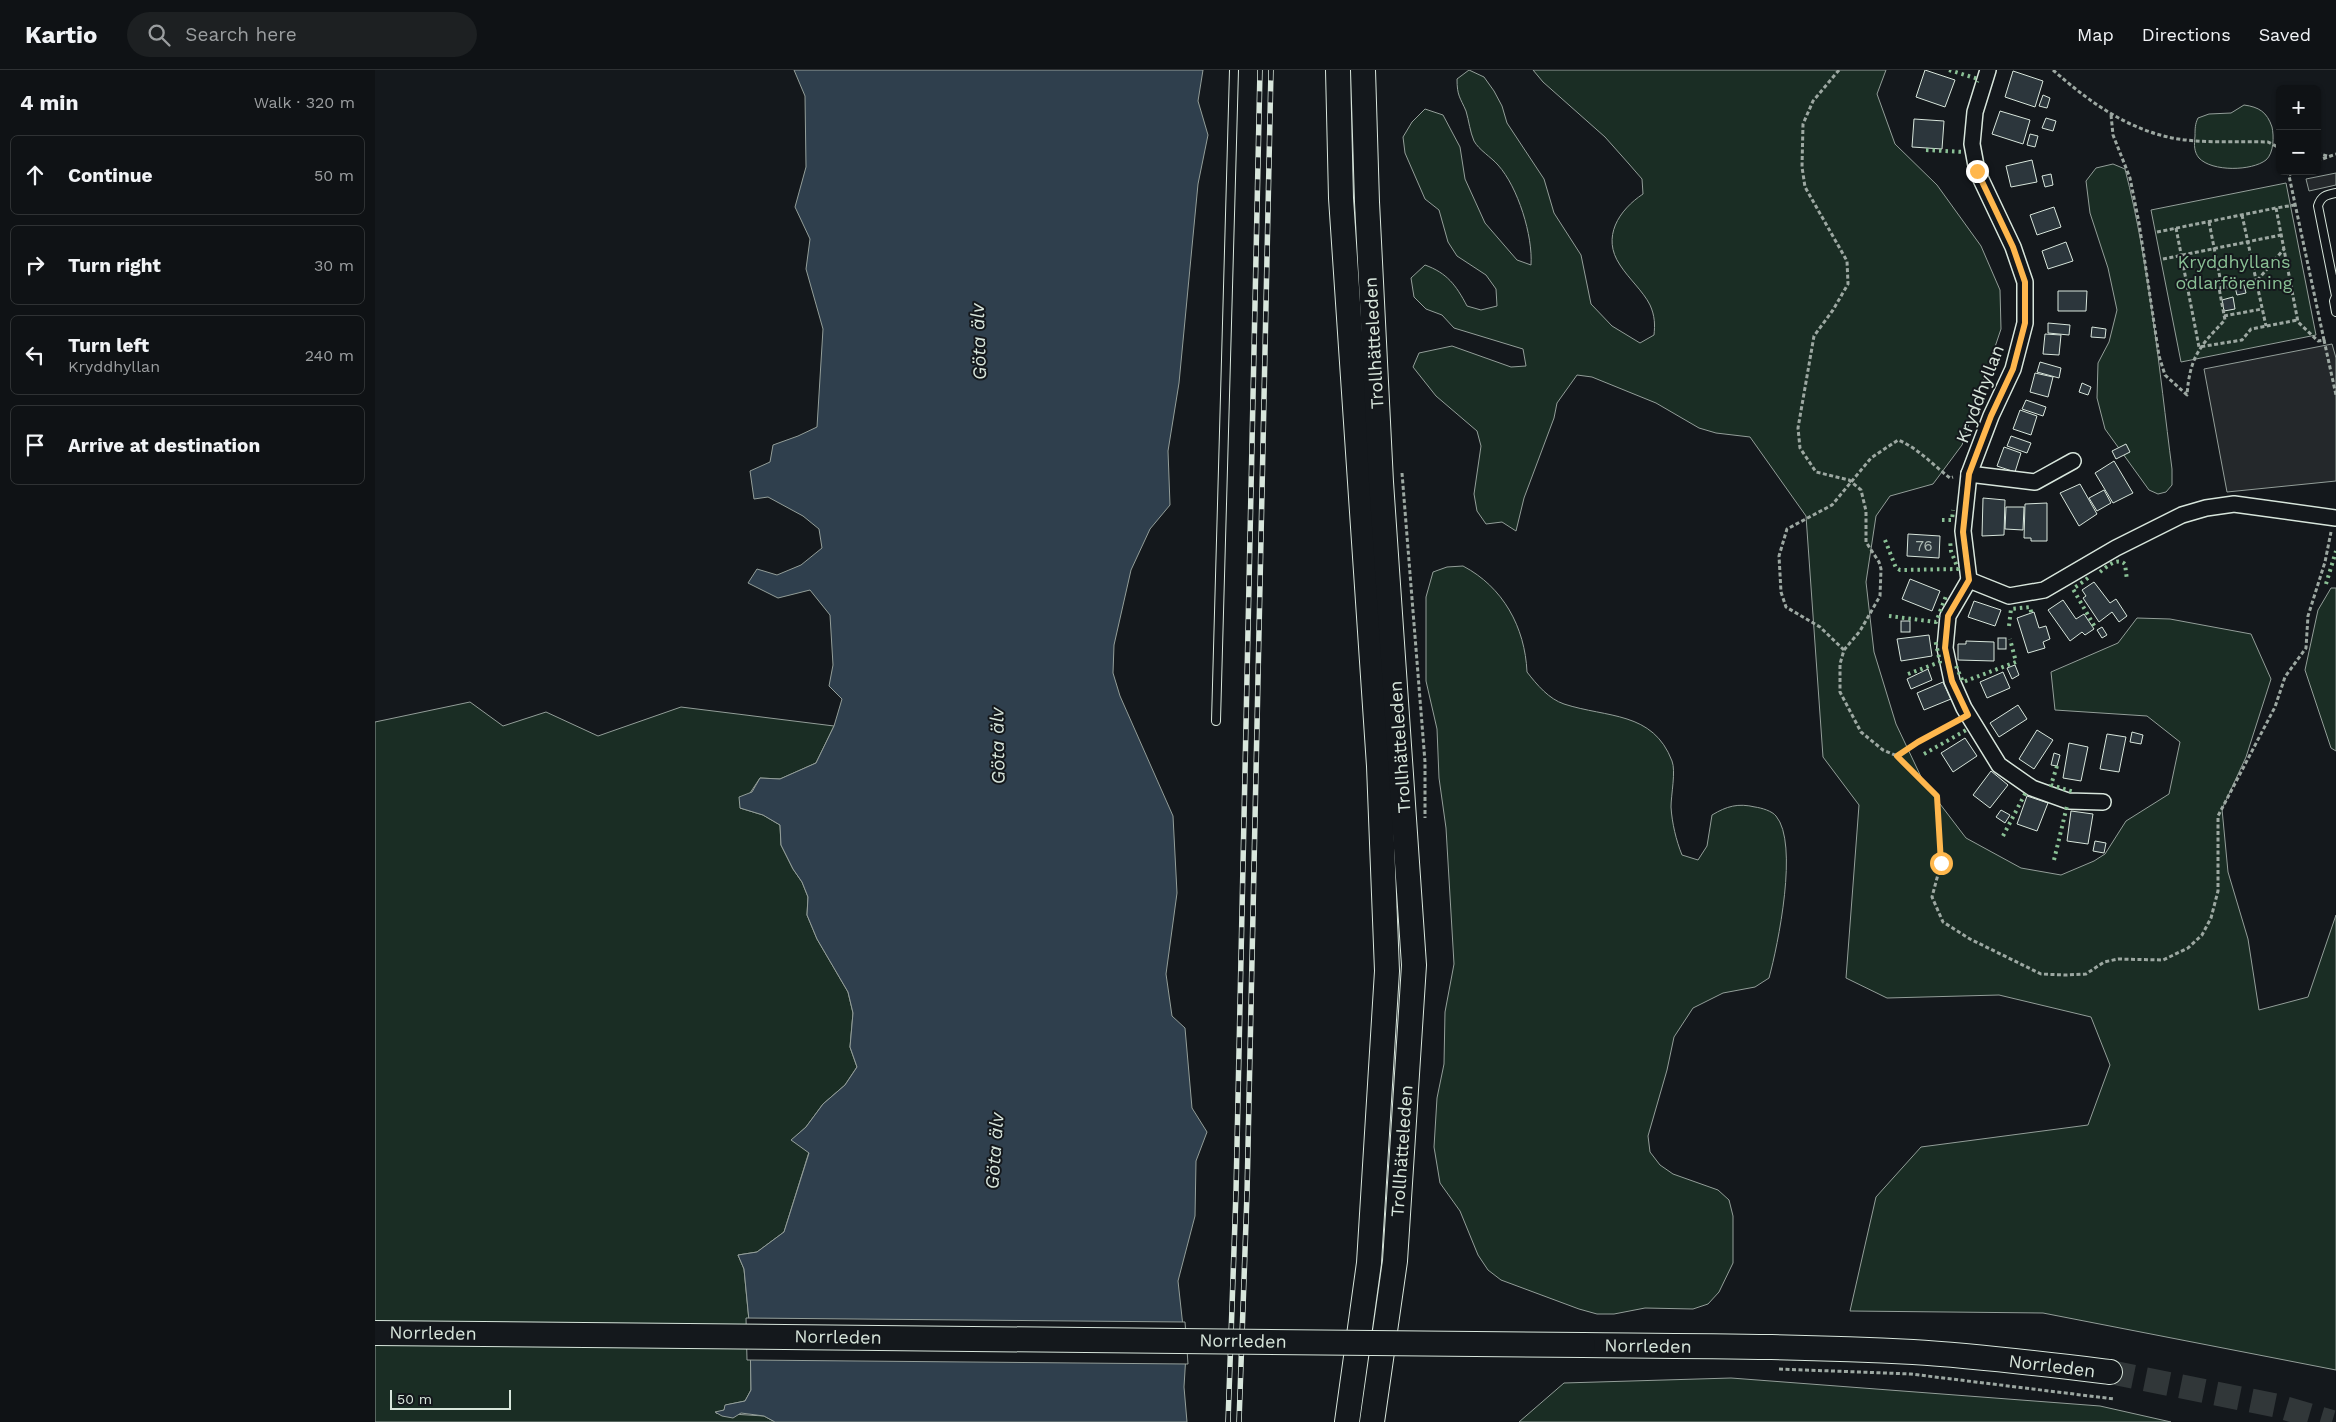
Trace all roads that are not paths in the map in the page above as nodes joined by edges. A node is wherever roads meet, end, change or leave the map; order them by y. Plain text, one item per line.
1 (1234, 70) edge
2 (1338, 70) edge
3 (1363, 70) edge
4 (1988, 70) edge
5 (2336, 193) edge
6 (2336, 312) edge
7 (2073, 461) dead end
8 (1969, 474) junction
9 (2335, 518) edge
10 (1969, 580) junction
11 (1216, 721) dead end
12 (2103, 802) dead end
13 (375, 1332) edge
14 (2110, 1372) tunnel mouth
15 (1347, 1422) edge
16 (1372, 1422) edge

1 - 11 lane
2 - 15 highway, Trollhätteleden
3 - 16 highway, Trollhätteleden
4 - 8 street, Kryddhyllan
5 - 6 lane
7 - 8 street
8 - 10 street, Kryddhyllan
9 - 10 street
10 - 12 street
13 - 14 highway, Norrleden, bridge

